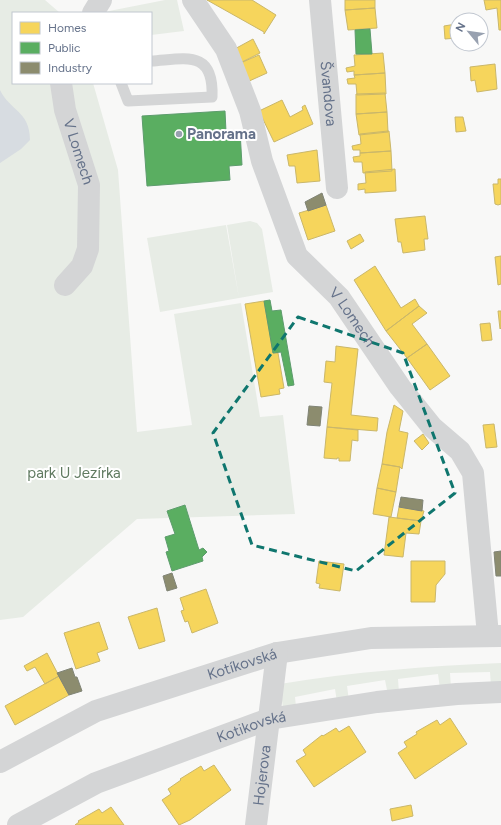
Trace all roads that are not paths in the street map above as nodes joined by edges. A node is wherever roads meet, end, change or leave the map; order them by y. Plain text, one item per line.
1 (101, 0) edge
2 (193, 0) edge
3 (320, 0) edge
4 (94, 12) edge
5 (152, 61) edge
6 (61, 84) edge
7 (121, 84) edge
8 (337, 188) dead end
9 (65, 285) dead end
10 (494, 635) edge
11 (277, 653) junction
12 (501, 692) edge
13 (269, 719) junction
14 (0, 762) edge
15 (18, 825) edge
16 (256, 825) edge

1 - 4 street
2 - 10 street, V Lomech
3 - 8 street, Švandova
5 - 7 lane
6 - 9 street, V Lomech
10 - 11 street, Kotíkovská
11 - 13 street, Hojerova
11 - 14 street, Kotíkovská
12 - 13 street, Kotikovská
13 - 15 street, Kotikovská
13 - 16 street, Hojerova

